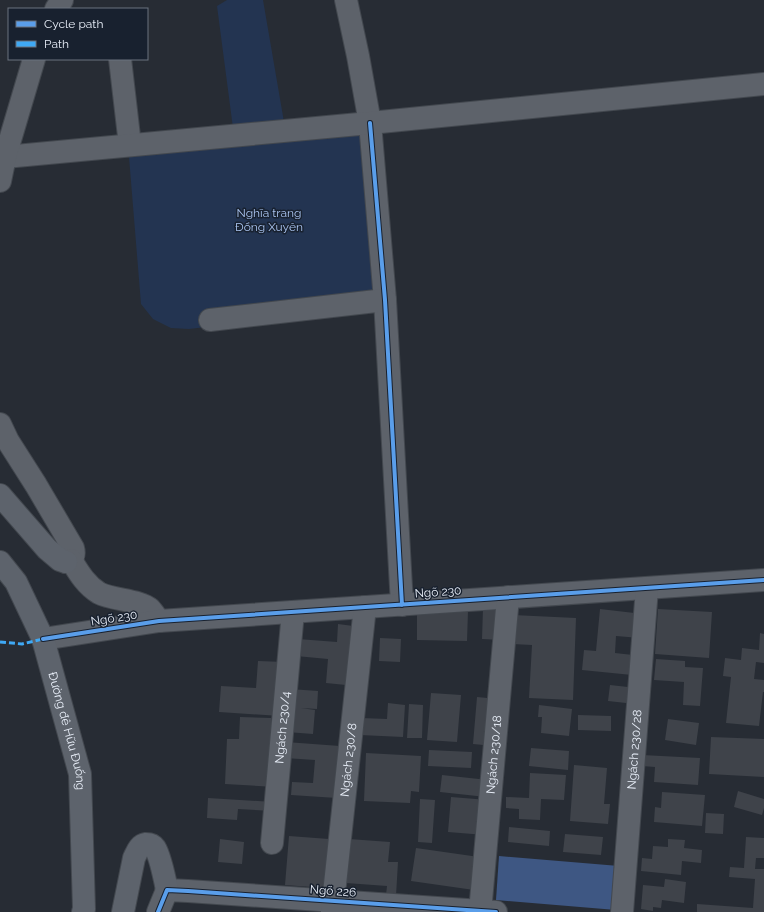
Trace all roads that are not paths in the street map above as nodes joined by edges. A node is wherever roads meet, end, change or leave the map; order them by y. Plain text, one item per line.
1 (346, 0) edge
2 (34, 60) edge
3 (120, 60) edge
4 (764, 84) edge
5 (370, 123) junction
6 (130, 145) junction
7 (5, 157) junction
8 (0, 181) edge
9 (385, 300) junction
10 (210, 320) dead end
11 (0, 424) edge
12 (0, 495) edge
13 (69, 561) junction
14 (0, 562) edge
15 (764, 580) edge
16 (647, 588) junction
17 (508, 597) junction
18 (402, 605) junction
19 (365, 607) junction
20 (293, 612) junction
21 (159, 621) junction
22 (43, 639) junction
23 (272, 843) dead end
24 (167, 890) junction
25 (333, 906) edge
26 (83, 912) edge
27 (123, 912) edge
28 (158, 912) edge
29 (486, 912) edge
30 (622, 912) edge

1 - 5 street
2 - 7 street
3 - 6 street
4 - 5 street
5 - 6 street
5 - 9 street
6 - 7 street
7 - 8 street
9 - 10 street
9 - 18 street
11 - 13 street
12 - 13 main road
13 - 21 street
14 - 22 main road, Đường đê Hữu Đuống
15 - 16 street, Ngõ 230
16 - 17 street, Ngõ 230
16 - 30 street, Ngách 230/28
17 - 18 street, Ngõ 230
17 - 29 street, Ngách 230/18
18 - 19 street, Ngõ 230
19 - 20 street, Ngõ 230
19 - 25 street, Ngách 230/8
20 - 21 street, Ngõ 230
20 - 23 street, Ngách 230/4
21 - 22 street, Ngõ 230
22 - 26 main road, Đường đê Hữu Đuống
24 - 25 street, Ngõ 226
24 - 27 main road
24 - 28 street
25 - 29 street, Ngõ 226

